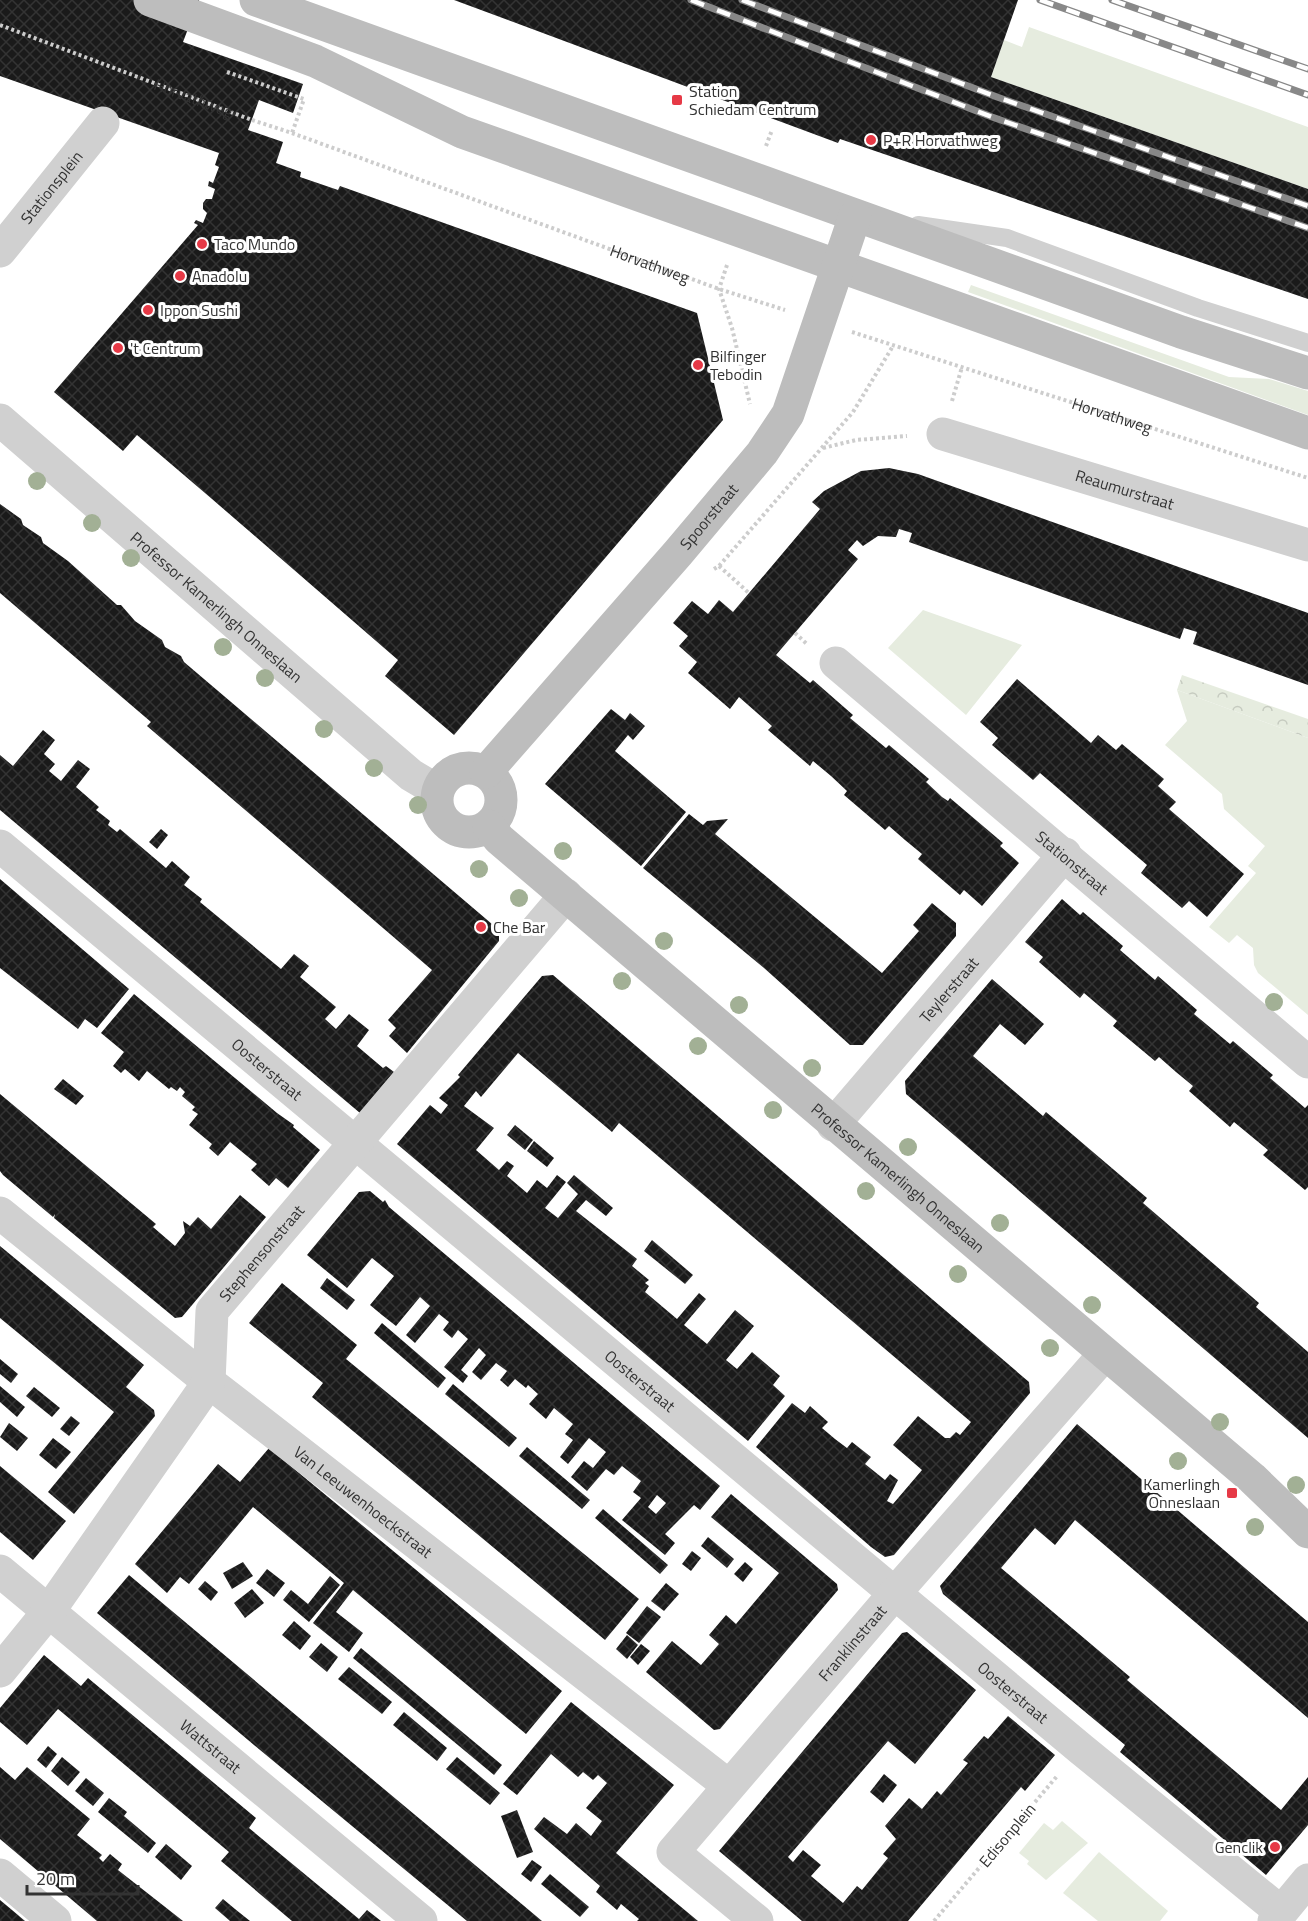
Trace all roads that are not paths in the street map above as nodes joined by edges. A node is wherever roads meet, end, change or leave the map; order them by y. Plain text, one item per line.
1 (150, 0) edge
2 (256, 0) edge
3 (103, 123) dead end
4 (855, 216) junction
5 (0, 251) edge
6 (837, 266) junction
7 (1246, 324) junction
8 (1199, 338) junction
9 (1308, 343) edge
10 (1308, 373) edge
11 (0, 420) edge
12 (1308, 433) edge
13 (943, 434) road end
14 (1308, 545) edge
15 (836, 663) dead end
16 (486, 772) junction
17 (438, 791) junction
18 (489, 826) junction
19 (0, 846) edge
20 (1065, 854) junction
21 (566, 896) junction
22 (1308, 1062) edge
23 (833, 1125) junction
24 (355, 1141) junction
25 (0, 1213) edge
26 (1104, 1355) junction
27 (209, 1382) junction
28 (1308, 1532) edge
29 (0, 1570) edge
30 (895, 1593) junction
31 (49, 1611) junction
32 (0, 1671) edge
33 (729, 1786) junction
34 (0, 1875) edge
35 (1308, 1880) edge
36 (1277, 1917) edge
37 (55, 1921) edge
38 (422, 1921) edge
39 (757, 1921) edge

1 - 6 main road
2 - 4 main road
3 - 5 street, Stationsplein
4 - 6 main road, Spoorstraat
4 - 7 lane
4 - 8 main road
6 - 12 main road
6 - 16 main road, Spoorstraat
7 - 8 lane
7 - 9 lane
8 - 10 main road
11 - 17 street, Professor Kamerlingh Onneslaan
13 - 14 street, Reaumurstraat
15 - 20 street, Stationstraat
16 - 17 main road
16 - 18 main road
17 - 18 main road
18 - 21 main road, Professor Kamerlingh Onneslaan
19 - 24 street, Oosterstraat
20 - 22 street, Stationstraat
20 - 23 street, Teylerstraat
21 - 23 main road, Professor Kamerlingh Onneslaan
21 - 24 street, Stephensonstraat
23 - 26 main road, Professor Kamerlingh Onneslaan
24 - 27 street, Stephensonstraat
24 - 30 street, Oosterstraat
25 - 27 street, Van Leeuwenhoeckstraat
26 - 28 main road, Professor Kamerlingh Onneslaan
26 - 30 street, Franklinstraat
27 - 31 street
27 - 33 street, Van Leeuwenhoeckstraat
29 - 31 street, Wattstraat
30 - 33 street, Franklinstraat
30 - 36 street, Oosterstraat
31 - 32 street
31 - 38 street, Wattstraat
33 - 39 street, Franklinstraat
34 - 37 street
35 - 36 street

